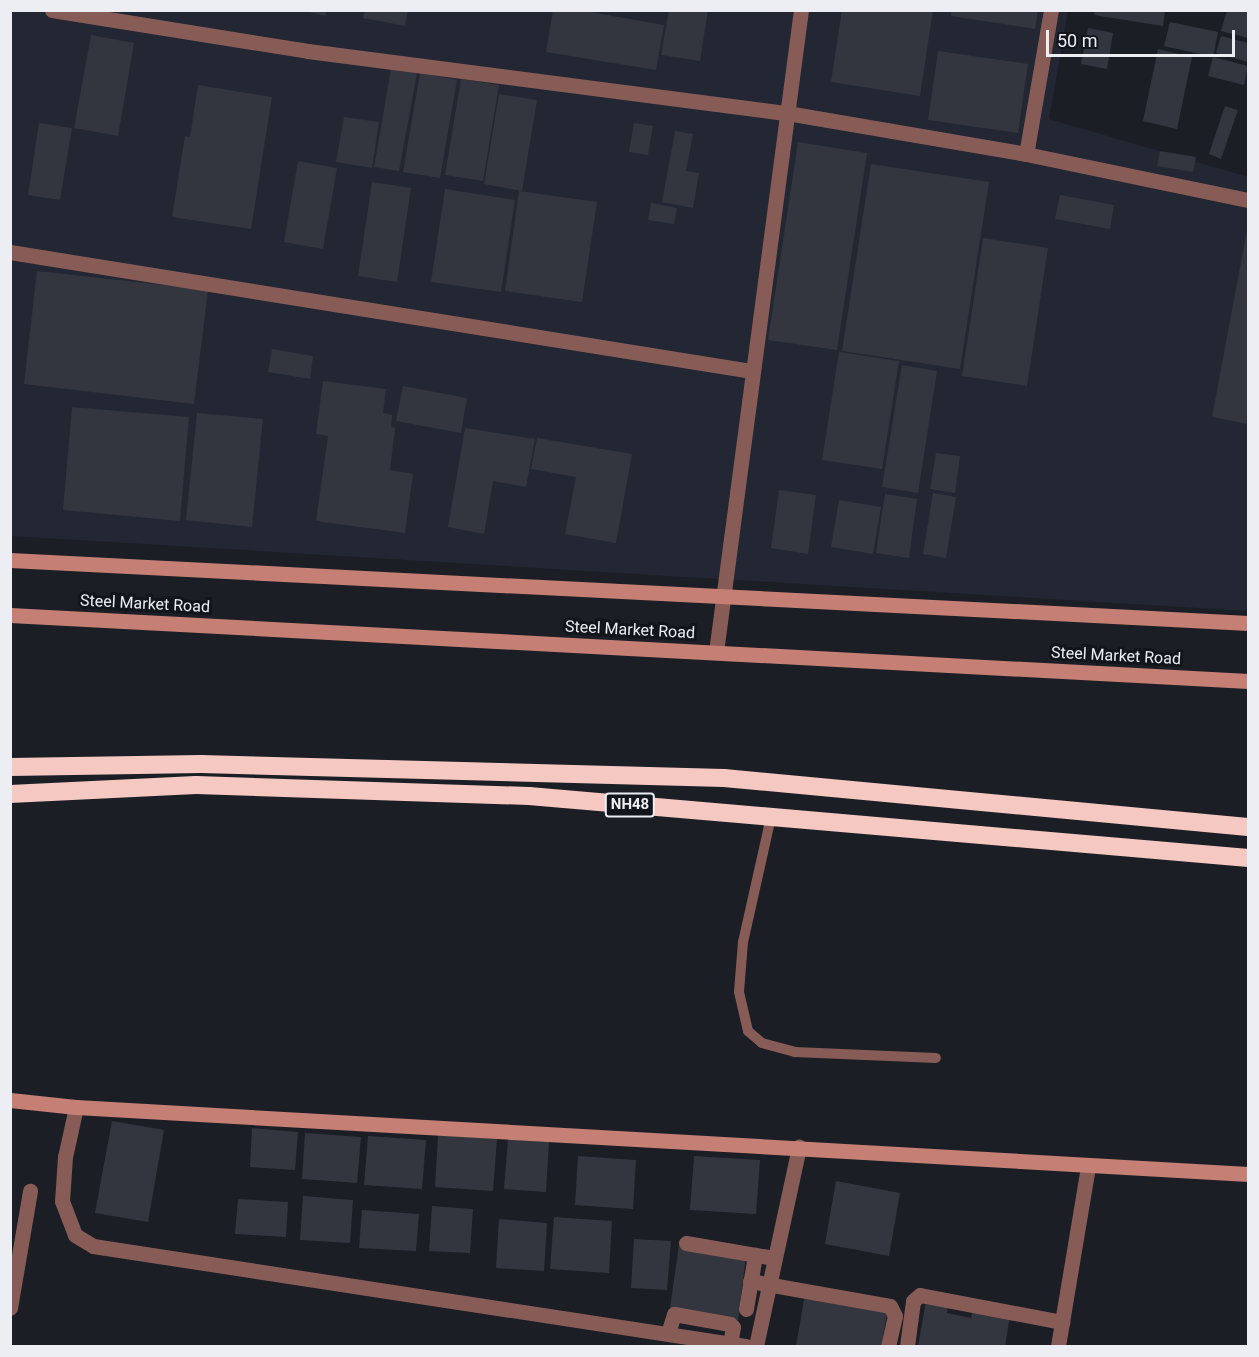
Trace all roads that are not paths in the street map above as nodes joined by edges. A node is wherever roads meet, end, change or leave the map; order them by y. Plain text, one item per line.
1 (52, 10) edge
2 (801, 10) edge
3 (1052, 10) edge
4 (787, 113) junction
5 (1026, 154) junction
6 (1248, 200) edge
7 (10, 252) edge
8 (751, 370) junction
9 (10, 560) edge
10 (721, 596) junction
11 (10, 615) edge
12 (1248, 623) edge
13 (716, 652) junction
14 (1248, 681) edge
15 (10, 767) edge
16 (10, 794) edge
17 (771, 817) junction
18 (1248, 827) edge
19 (1248, 858) edge
20 (936, 1058) dead end
21 (10, 1100) edge
22 (76, 1107) junction
23 (799, 1147) junction
24 (1088, 1166) junction
25 (1248, 1173) edge
26 (30, 1191) dead end
27 (686, 1243) dead end
28 (755, 1255) junction
29 (774, 1258) junction
30 (766, 1291) junction
31 (10, 1308) edge
32 (699, 1318) junction
33 (1062, 1322) junction
34 (668, 1334) junction
35 (695, 1338) junction
36 (730, 1344) junction
37 (746, 1347) edge
38 (756, 1347) edge
39 (888, 1347) edge
40 (907, 1347) edge
41 (1058, 1347) edge

1 - 4 street
2 - 4 street
3 - 5 street
4 - 5 street
4 - 8 street
5 - 6 street
7 - 8 street
8 - 10 street
9 - 10 street
10 - 12 street
10 - 13 street
11 - 13 street, Steel Market Road
13 - 14 street, Steel Market Road
15 - 18 highway, NH48
16 - 17 highway, NH48
17 - 19 highway, NH48
17 - 20 lane
21 - 22 street
22 - 23 street
22 - 34 street
23 - 24 street
23 - 29 street
24 - 25 street
24 - 33 street
26 - 31 street
27 - 28 street
28 - 29 street
28 - 30 street
29 - 30 street
30 - 38 street
30 - 39 street
32 - 34 street
32 - 35 street
32 - 36 street
33 - 40 street
33 - 41 street
34 - 35 street
35 - 36 street
36 - 37 street

